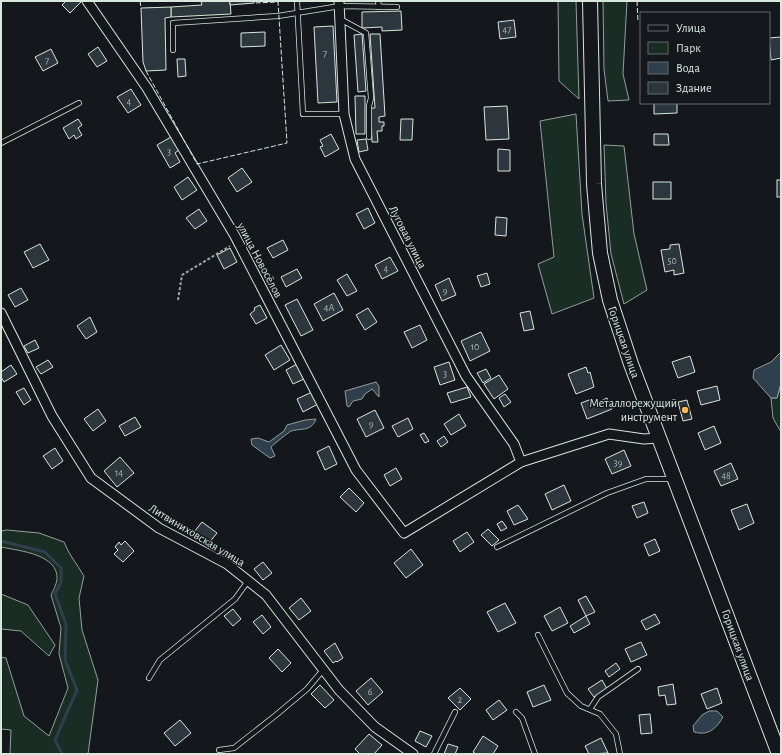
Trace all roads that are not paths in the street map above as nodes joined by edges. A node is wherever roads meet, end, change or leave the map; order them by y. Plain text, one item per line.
1 (87, 1) edge
2 (297, 1) edge
3 (378, 1) edge
4 (590, 1) edge
5 (339, 4) edge
6 (379, 7) junction
7 (397, 7) dead end
8 (298, 13) junction
9 (340, 19) junction
10 (173, 50) dead end
11 (79, 103) dead end
12 (344, 114) junction
13 (369, 136) dead end
14 (1, 143) edge
15 (1, 313) edge
16 (658, 438) junction
17 (521, 462) junction
18 (675, 479) junction
19 (497, 547) dead end
20 (248, 581) junction
21 (538, 636) dead end
22 (638, 669) dead end
23 (323, 670) junction
24 (149, 678) dead end
25 (590, 710) junction
26 (455, 712) dead end
27 (516, 712) dead end
28 (218, 750) dead end
29 (413, 754) edge
30 (434, 754) edge
31 (535, 754) edge
32 (620, 754) edge
33 (779, 754) edge

1 - 17 street, улица Новосёлов
2 - 8 lane
3 - 6 lane
4 - 16 main road, Горицкая улица
5 - 6 lane
5 - 8 lane
5 - 9 street, Луговая улица
6 - 7 lane
8 - 10 lane
8 - 12 lane
9 - 12 street, Луговая улица
9 - 13 lane
11 - 14 lane
12 - 17 street, Луговая улица
15 - 20 street, Литвиниховская улица
16 - 17 street
16 - 18 main road, Горицкая улица
18 - 19 lane
18 - 33 main road, Горицкая улица
20 - 23 street, Литвиниховская улица
20 - 24 lane
21 - 25 lane
22 - 25 lane
23 - 28 lane
23 - 29 street, Литвиниховская улица
25 - 32 lane
26 - 30 lane
27 - 31 lane

